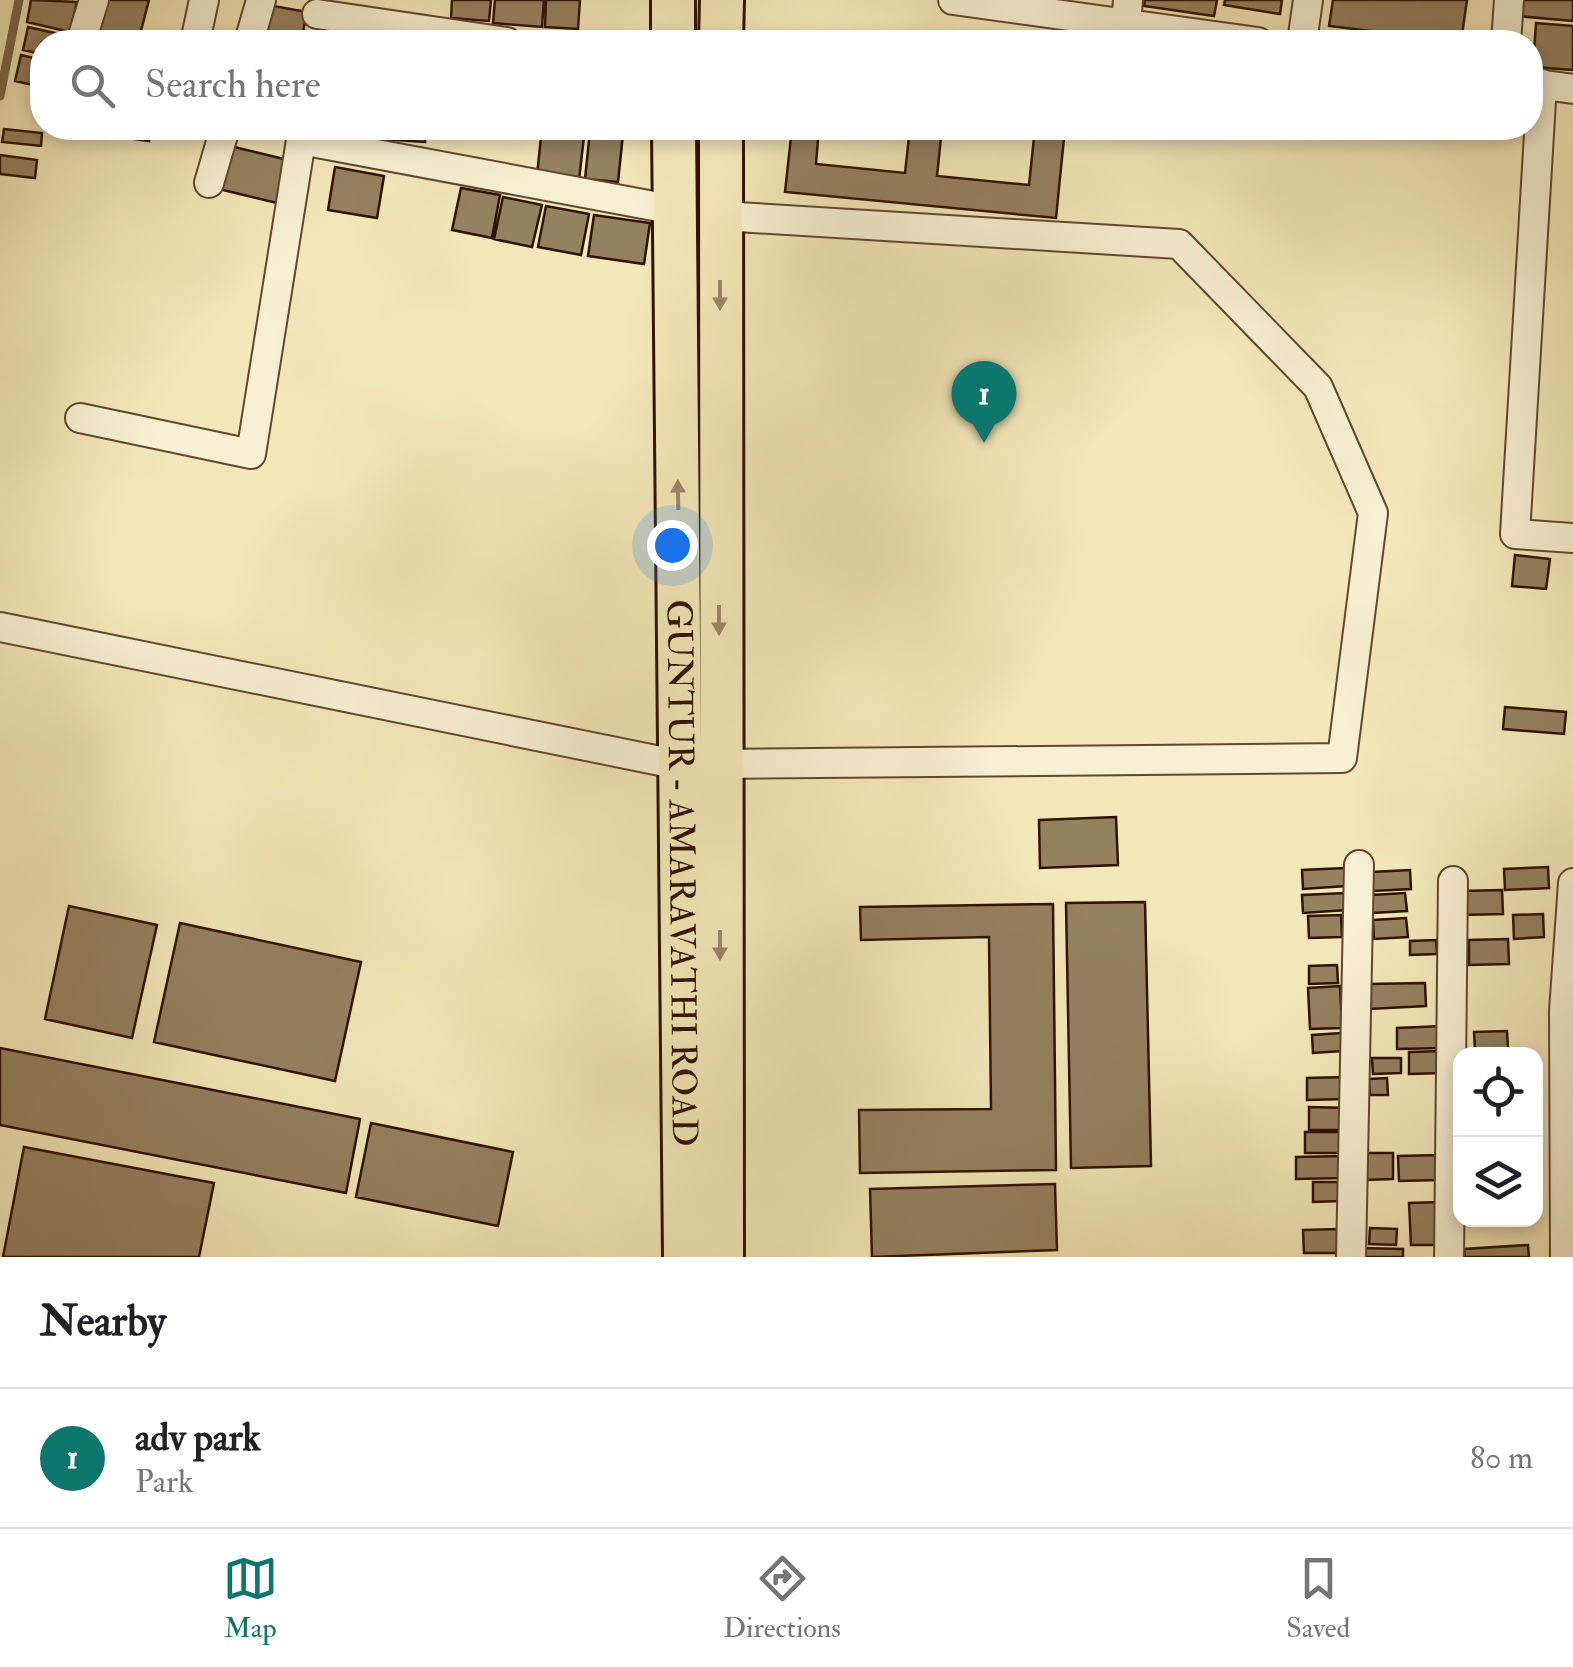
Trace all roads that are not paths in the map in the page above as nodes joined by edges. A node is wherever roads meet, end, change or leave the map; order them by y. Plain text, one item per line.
1 (94, 0) edge
2 (204, 0) edge
3 (261, 0) edge
4 (673, 0) edge
5 (722, 0) edge
6 (954, 0) edge
7 (1308, 0) edge
8 (1509, 0) edge
9 (1127, 13) edge
10 (318, 14) dead end
11 (85, 30) edge
12 (198, 30) edge
13 (252, 30) edge
14 (426, 30) edge
15 (673, 30) edge
16 (722, 30) edge
17 (1204, 30) edge
18 (1304, 30) edge
19 (1507, 30) edge
20 (1543, 84) edge
21 (1573, 89) edge
22 (222, 140) edge
23 (674, 140) edge
24 (721, 140) edge
25 (1533, 140) edge
26 (209, 183) dead end
27 (675, 210) junction
28 (721, 216) junction
29 (80, 418) dead end
30 (1573, 538) edge
31 (0, 627) edge
32 (700, 764) junction
33 (1359, 865) dead end
34 (1452, 881) dead end
35 (1573, 883) edge
36 (1568, 1011) edge
37 (1569, 1111) edge
38 (1569, 1210) edge
39 (685, 1257) edge
40 (722, 1257) edge
41 (1352, 1257) edge
42 (1449, 1257) edge
43 (1565, 1257) edge

1 - 11 street
2 - 12 street
3 - 13 street
4 - 15 main road
5 - 16 main road
6 - 9 street
7 - 18 street
8 - 19 street
9 - 17 street
10 - 14 street
20 - 21 street
22 - 26 street
23 - 27 main road, GUNTUR - AMARAVATHI ROAD
24 - 28 main road, GUNTUR - AMARAVATHI ROAD
25 - 30 street
27 - 29 street
32 -> 27 main road, GUNTUR - AMARAVATHI ROAD
28 -> 32 main road, GUNTUR - AMARAVATHI ROAD
28 - 32 street
31 - 32 street
32 - 39 main road, GUNTUR - AMARAVATHI ROAD
32 -> 40 main road, GUNTUR - AMARAVATHI ROAD
33 - 41 street
34 - 42 street
35 - 36 street
36 - 37 street
37 - 38 street
38 - 43 street

